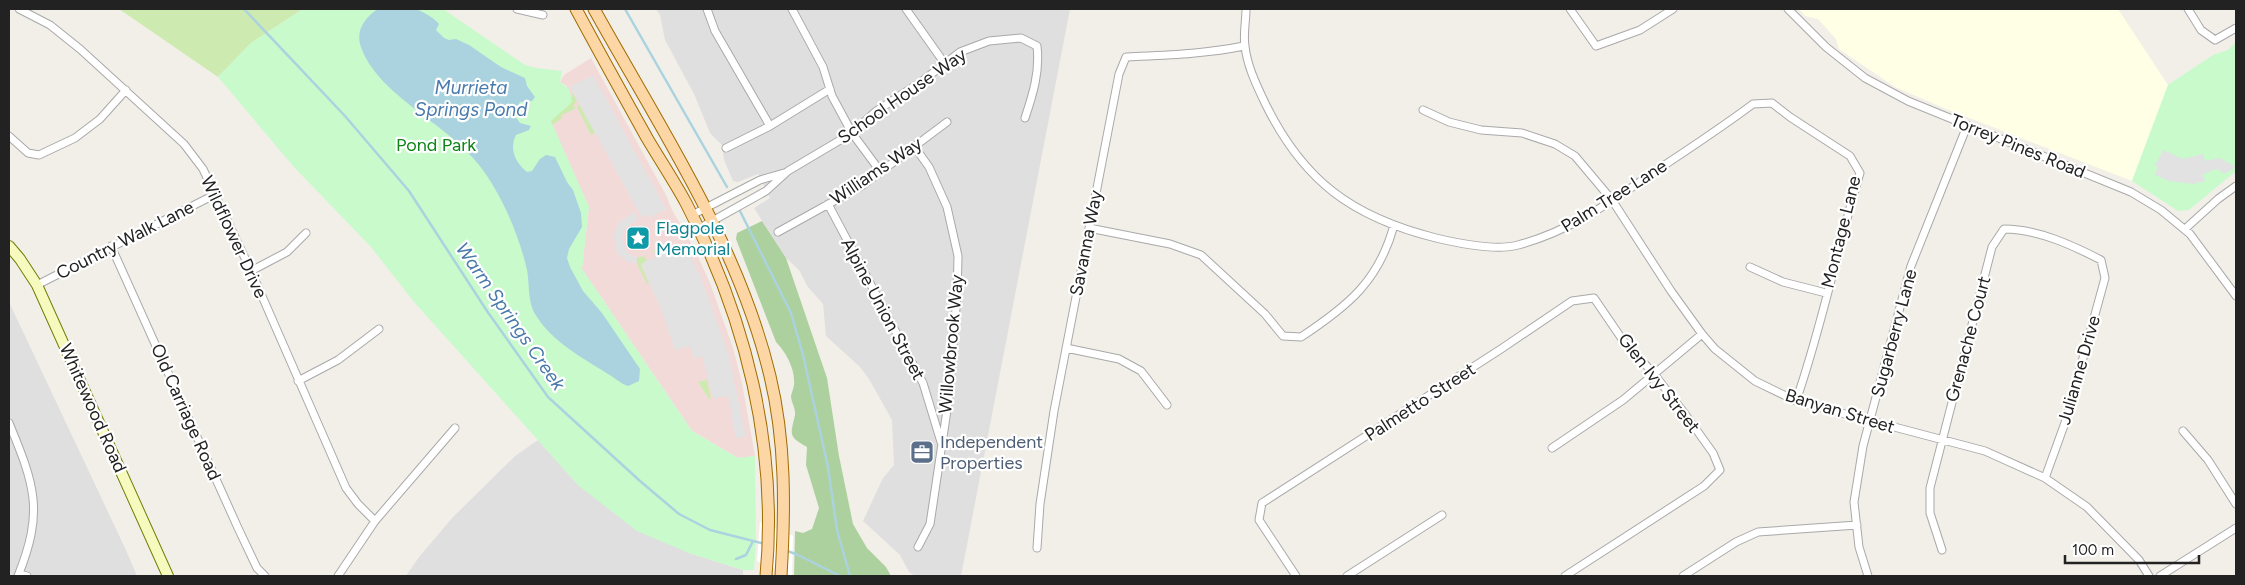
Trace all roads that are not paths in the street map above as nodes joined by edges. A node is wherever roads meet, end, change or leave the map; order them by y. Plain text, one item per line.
1 (19, 9) edge
2 (517, 9) edge
3 (576, 9) edge
4 (594, 9) edge
5 (707, 9) edge
6 (792, 9) edge
7 (906, 9) edge
8 (1246, 9) edge
9 (1570, 9) edge
10 (1673, 9) edge
11 (1788, 9) edge
12 (2188, 9) edge
13 (542, 15) dead end
14 (2236, 28) edge
15 (1244, 46) junction
16 (945, 64) junction
17 (830, 88) junction
18 (126, 90) junction
19 (1772, 103) joint
20 (1424, 110) dead end
21 (1025, 118) dead end
22 (947, 122) dead end
23 (770, 126) junction
24 (1967, 126) junction
25 (852, 132) junction
26 (9, 136) edge
27 (914, 146) junction
28 (726, 148) dead end
29 (788, 172) junction
30 (880, 172) junction
31 (2236, 186) edge
32 (214, 195) junction
33 (1612, 200) junction
34 (828, 204) junction
35 (706, 208) junction
36 (692, 215) junction
37 (712, 220) junction
38 (1394, 225) junction
39 (1089, 228) junction
40 (698, 229) junction
41 (2185, 229) junction
42 (778, 232) dead end
43 (306, 233) dead end
44 (9, 246) edge
45 (111, 246) junction
46 (2101, 260) joint
47 (1750, 267) dead end
48 (251, 272) junction
49 (37, 285) junction
50 (1826, 293) junction
51 (2236, 296) edge
52 (1594, 298) joint
53 (379, 329) dead end
54 (1702, 334) junction
55 (1066, 348) junction
56 (1654, 374) junction
57 (298, 381) junction
58 (1796, 400) junction
59 (1167, 405) dead end
60 (1871, 421) junction
61 (9, 423) edge
62 (455, 428) dead end
63 (2183, 431) dead end
64 (1941, 441) junction
65 (942, 444) junction
66 (1552, 448) dead end
67 (2045, 478) junction
68 (2236, 504) edge
69 (1442, 515) dead end
70 (375, 521) junction
71 (1857, 525) junction
72 (2236, 528) edge
73 (918, 548) dead end
74 (1037, 548) dead end
75 (1942, 550) dead end
76 (767, 571) edge
77 (781, 574) edge
78 (21, 575) edge
79 (168, 576) edge
80 (265, 576) edge
81 (338, 576) edge
82 (1296, 576) edge
83 (1347, 576) edge
84 (1565, 576) edge
85 (1683, 576) edge
86 (1868, 576) edge
87 (2149, 576) edge
88 (2160, 576) edge

1 - 18 street, Wildflower Drive
2 - 13 street
3 - 36 main road
4 - 35 main road
5 - 23 street
6 - 17 street
7 - 16 street
8 - 15 street, Palm Tree Lane
9 - 10 street
11 - 24 street, Torrey Pines Road
12 - 14 street
15 - 38 street, Palm Tree Lane
15 - 39 street, Savanna Way
16 - 21 street, School House Way
16 - 25 street, School House Way
17 - 23 street
17 - 25 street
18 - 26 street
18 - 32 street, Wildflower Drive
19 - 33 street, Palm Tree Lane
19 - 50 street, Montage Lane
20 - 33 street, Banyan Street
22 - 27 street, Williams Way
23 - 28 street
24 - 41 street, Torrey Pines Road
24 - 60 street, Sugarberry Lane
25 - 29 street, School House Way
25 - 30 street
27 - 30 street, Williams Way
27 - 65 street, Willowbrook Way
29 - 35 street, School House Way
29 - 37 street, School House Way
30 - 34 street, Williams Way
31 - 41 street
32 - 45 street, Country Walk Lane
32 - 48 street, Wildflower Drive
33 - 38 street, Palm Tree Lane
33 - 54 street, Banyan Street
34 - 42 street, Williams Way
34 - 65 street, Alpine Union Street
35 - 36 street, School House Way
35 - 37 main road
36 - 40 main road
37 - 40 street, School House Way
37 - 77 main road
38 - 39 street
39 - 55 street, Savanna Way
40 - 76 main road
41 - 51 street, Torrey Pines Road
43 - 48 street
44 - 49 main road, Whitewood Road
45 - 49 street, Country Walk Lane
45 - 80 street, Old Carriage Road
46 - 64 street, Grenache Court
46 - 67 street, Julianne Drive
47 - 50 street
48 - 57 street, Wildflower Drive
49 - 79 main road, Whitewood Road
50 - 58 street, Montage Lane
52 - 56 street, Glen Ivy Street
52 - 82 street, Palmetto Street
53 - 57 street
54 - 56 street
54 - 58 street, Banyan Street
55 - 59 street
55 - 74 street, Savanna Way
56 - 66 street
56 - 84 street, Glen Ivy Street
57 - 70 street, Wildflower Drive
58 - 60 street, Banyan Street
60 - 64 street, Banyan Street
60 - 71 street, Sugarberry Lane
61 - 78 street
62 - 70 street
63 - 68 street
64 - 67 street, Banyan Street
64 - 75 street, Grenache Court
65 - 73 street, Willowbrook Way
67 - 87 street, Banyan Street
69 - 83 street
70 - 81 street
71 - 85 street
71 - 86 street, Sugarberry Lane
72 - 88 street

